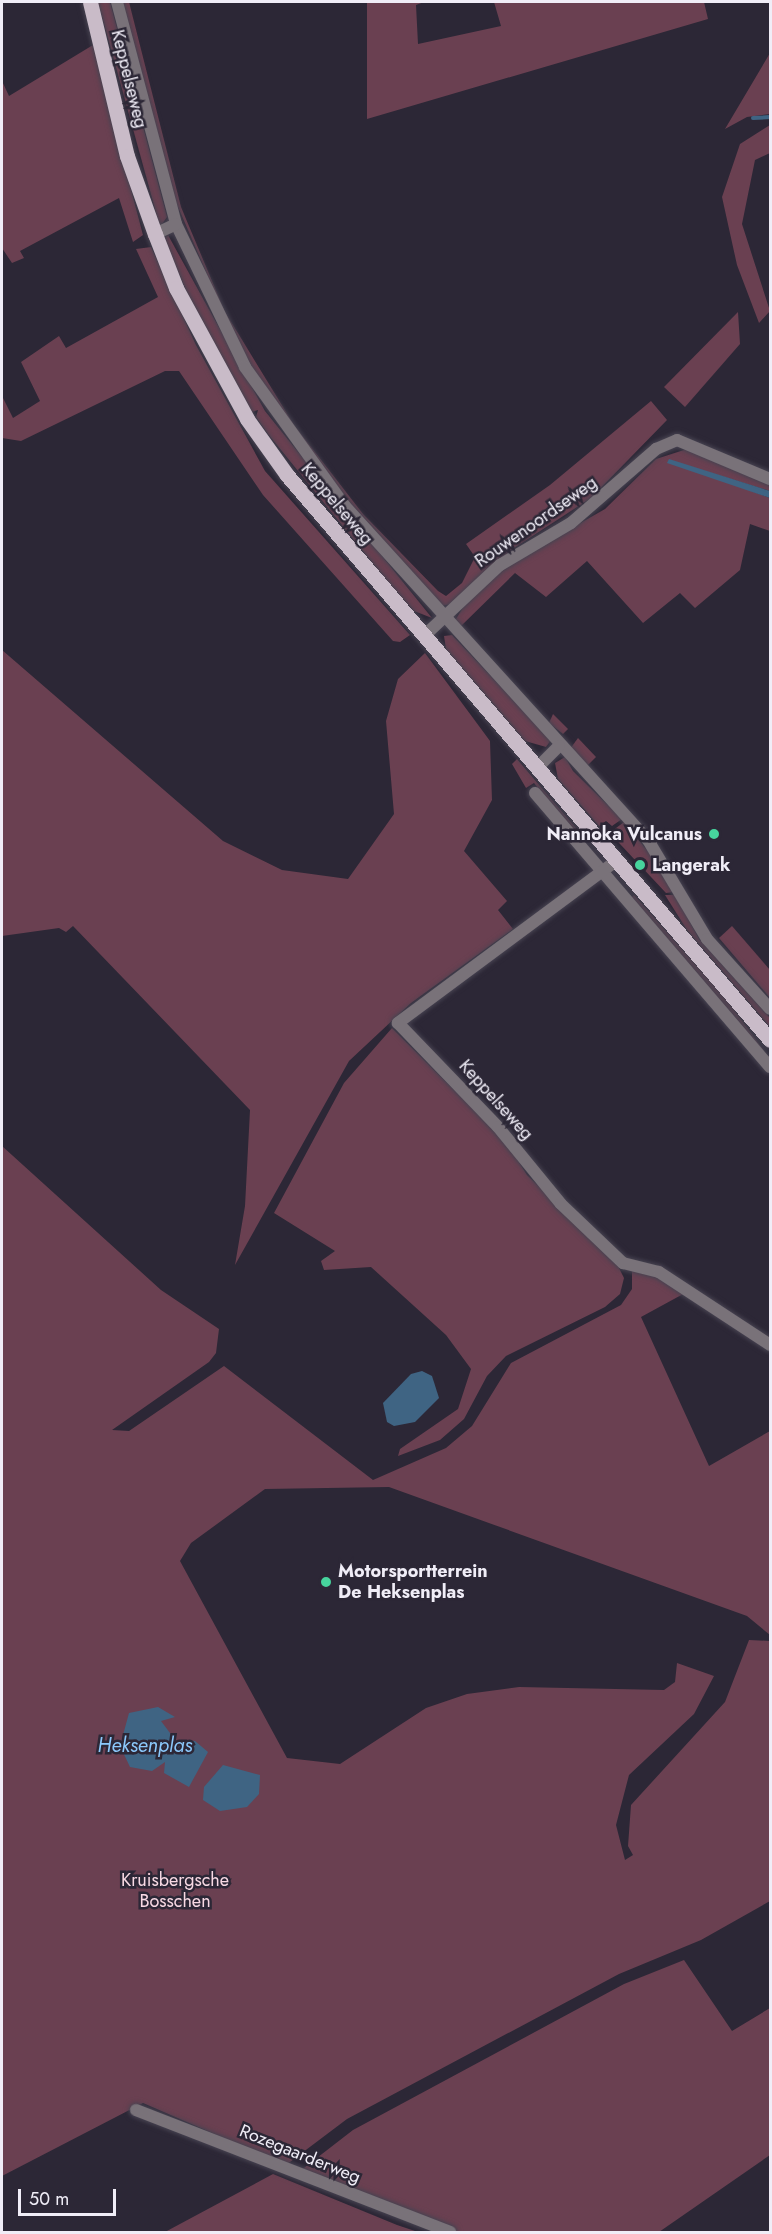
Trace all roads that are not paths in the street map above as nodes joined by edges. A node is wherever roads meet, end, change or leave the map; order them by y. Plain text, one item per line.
1 (90, 2) edge
2 (117, 2) edge
3 (176, 224) junction
4 (155, 234) junction
5 (771, 479) edge
6 (445, 620) junction
7 (424, 636) junction
8 (559, 746) junction
9 (537, 768) junction
10 (535, 793) dead end
11 (615, 861) junction
12 (602, 871) junction
13 (771, 1009) edge
14 (771, 1040) edge
15 (771, 1067) edge
16 (771, 1345) edge
17 (136, 2110) dead end
18 (450, 2232) edge

1 - 4 main road, Keppelseweg
2 - 3 street, Keppelseweg
3 - 4 street
3 - 6 street, Keppelseweg
4 - 7 main road, Keppelseweg
5 - 6 street, Rouwenoordseweg
6 - 7 street, Rouwenoordseweg
6 - 8 street, Keppelseweg
7 - 9 main road, Keppelseweg
8 - 9 street
8 - 13 street, Keppelseweg
9 - 11 main road, Keppelseweg
10 - 12 street
11 - 12 street, Keppelseweg
11 - 14 main road, Keppelseweg
12 - 15 street
12 - 16 street, Keppelseweg
17 - 18 street, Rozegaarderweg

